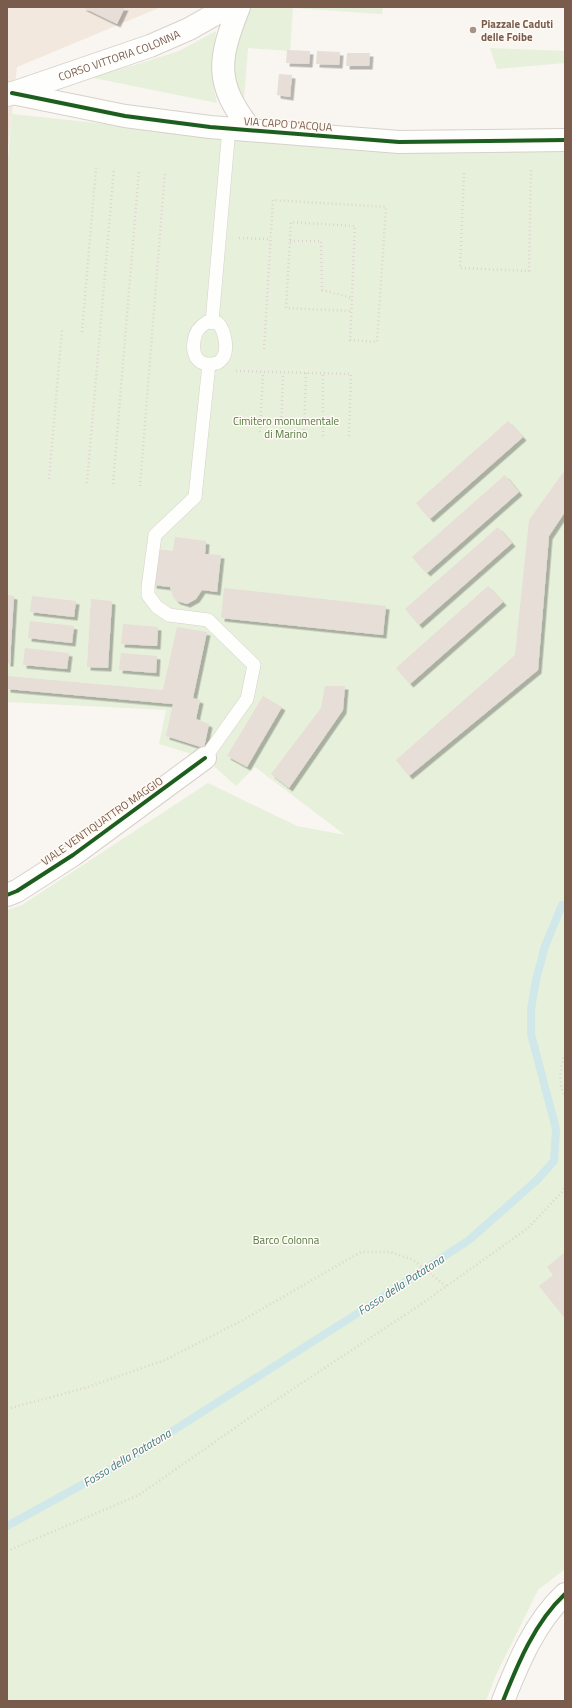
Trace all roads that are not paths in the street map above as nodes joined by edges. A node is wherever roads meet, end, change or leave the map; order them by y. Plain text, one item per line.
1 (228, 7) edge
2 (239, 7) edge
3 (10, 94) edge
4 (229, 128) junction
5 (251, 130) junction
6 (565, 140) edge
7 (212, 322) junction
8 (208, 367) junction
9 (205, 758) joint
10 (7, 895) edge
11 (565, 1594) edge
12 (503, 1701) edge

1 - 3 street, CORSO VITTORIA COLONNA
2 - 5 street
3 - 4 street, VIA CAPO D'ACQUA
4 - 5 street, VIA CAPO D'ACQUA
4 - 7 lane
5 - 6 street, VIA CAPO D'ACQUA
7 - 8 lane
7 - 8 lane
8 - 9 lane
9 - 10 street, VIALE VENTIQUATTRO MAGGIO
11 - 12 street

